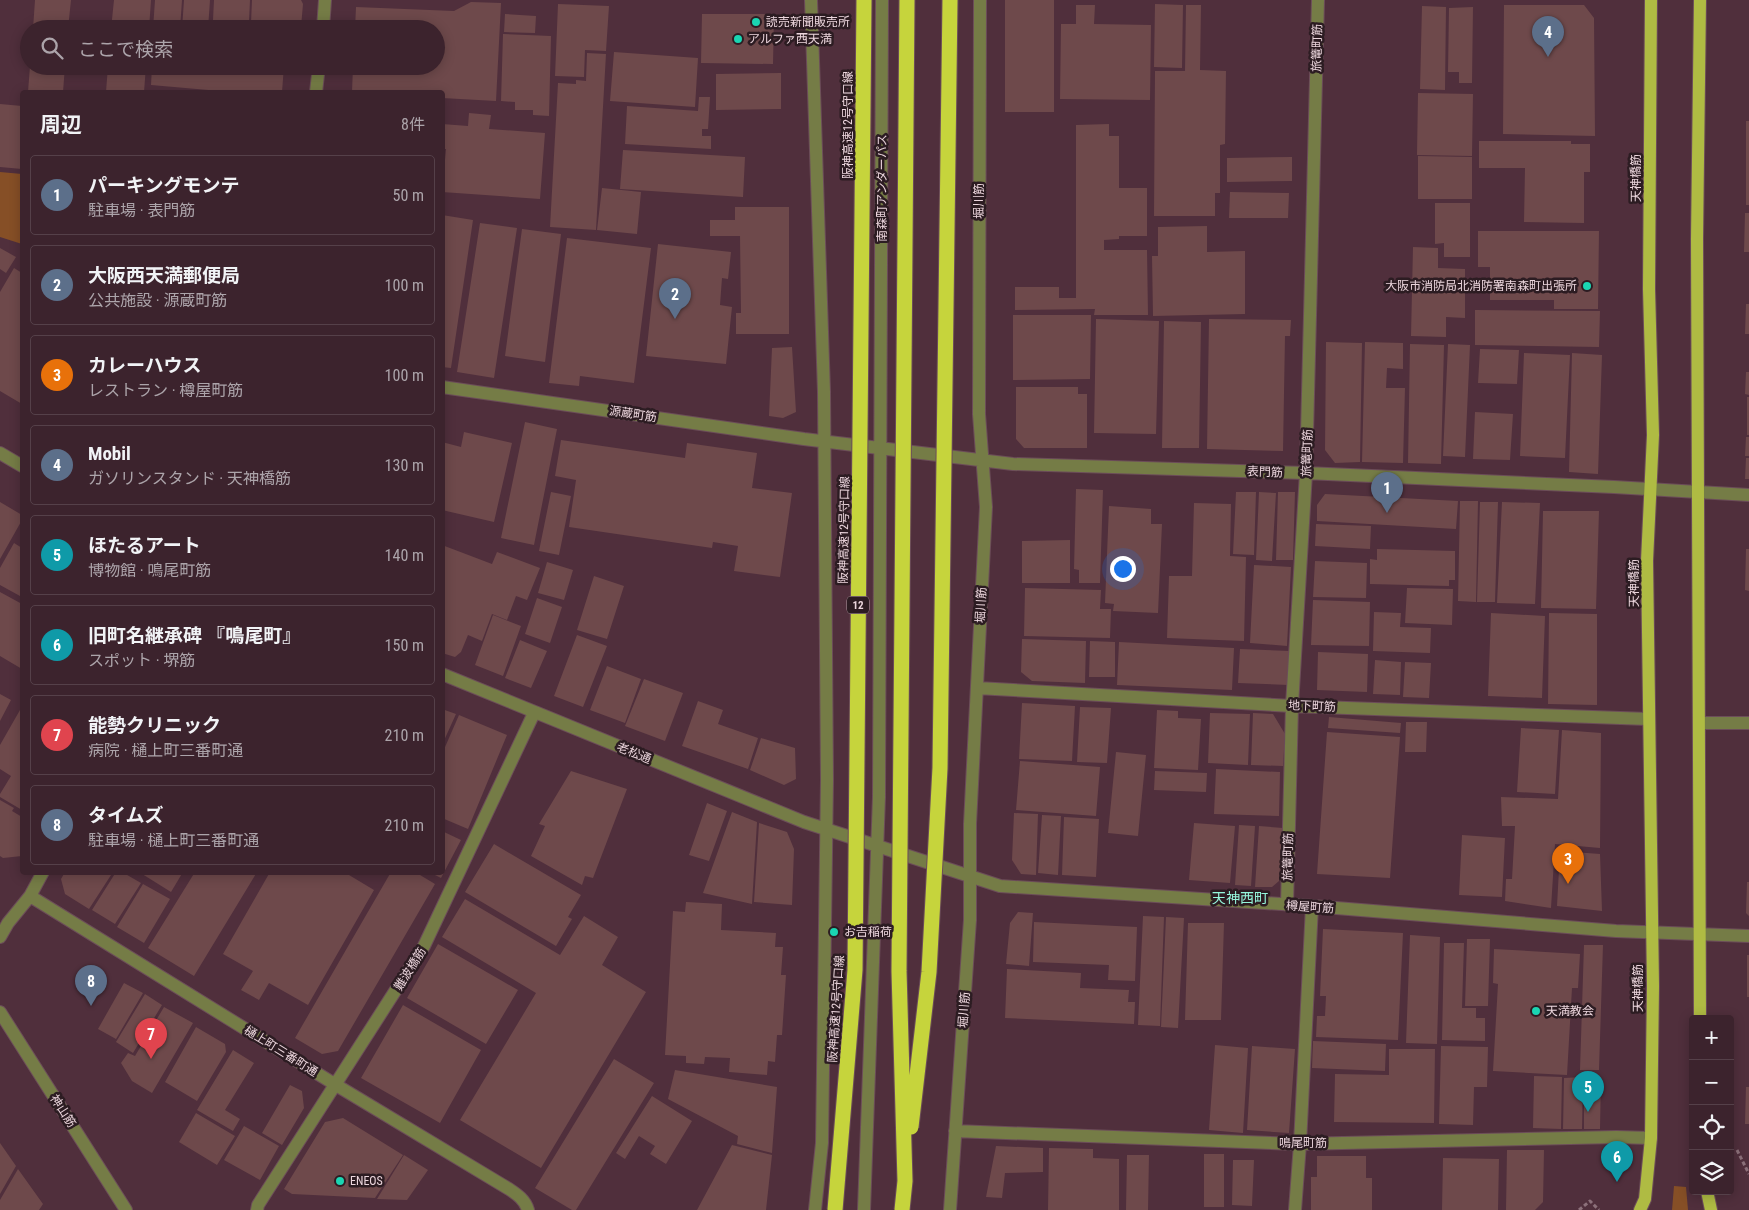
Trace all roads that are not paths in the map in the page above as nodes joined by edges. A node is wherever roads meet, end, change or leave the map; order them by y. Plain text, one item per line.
1 (326, 0) edge
2 (810, 0) edge
3 (864, 0) edge
4 (882, 0) edge
5 (908, 0) edge
6 (950, 0) edge
7 (980, 0) edge
8 (1318, 0) edge
9 (1651, 0) edge
10 (1700, 0) edge
11 (324, 20) edge
12 (318, 75) edge
13 (316, 90) edge
14 (445, 387) edge
15 (824, 441) junction
16 (880, 448) junction
17 (0, 453) edge
18 (982, 460) junction
19 (20, 465) edge
20 (1306, 473) junction
21 (1651, 488) junction
22 (1698, 492) junction
23 (1749, 495) edge
24 (445, 675) edge
25 (977, 688) junction
26 (1292, 706) junction
27 (534, 713) junction
28 (1648, 719) junction
29 (1700, 723) junction
30 (1749, 723) edge
31 (826, 829) junction
32 (878, 847) junction
33 (41, 875) edge
34 (970, 876) junction
35 (30, 896) junction
36 (1287, 905) junction
37 (1312, 906) junction
38 (1651, 933) junction
39 (1699, 935) junction
40 (1749, 936) edge
41 (0, 937) edge
42 (0, 1012) edge
43 (1700, 1015) edge
44 (336, 1085) junction
45 (955, 1131) junction
46 (1651, 1138) junction
47 (1300, 1144) junction
48 (905, 1181) junction
49 (1708, 1195) edge
50 (126, 1210) edge
51 (257, 1210) edge
52 (528, 1210) edge
53 (815, 1210) edge
54 (835, 1210) edge
55 (864, 1210) edge
56 (902, 1210) edge
57 (950, 1210) edge
58 (1295, 1210) edge
59 (1640, 1210) edge
60 (1711, 1210) edge

1 - 11 street
2 - 15 street
3 - 54 highway, 阪神高速12号守口線 / 12, bridge
4 - 16 street, 南森町アンダーパス
5 - 48 highway, bridge
6 - 48 highway, bridge
7 - 18 street, 堀川筋
8 - 20 street, 旅篭町筋
9 - 21 main road, 天神橋筋
10 - 22 main road
12 - 13 street
14 - 15 street, 源蔵町筋
15 - 16 street, 源蔵町筋
15 - 31 street
16 - 18 street, 表門筋
16 - 32 street, 南森町アンダーパス
17 - 19 street
18 - 20 street, 表門筋
18 - 25 street, 堀川筋
20 - 21 street, 表門筋
20 - 26 street, 旅篭町筋
21 - 22 street, 表門筋
21 - 28 main road, 天神橋筋
22 - 23 street
22 - 29 main road
24 - 27 street, 老松通
25 - 26 street, 地下町筋
25 - 34 street, 堀川筋
26 - 28 street, 地下町筋
26 - 36 street, 旅篭町筋
27 - 31 street, 老松通
27 - 44 street, 難波橋筋
28 - 38 main road, 天神橋筋
29 - 30 street
29 - 39 main road
31 - 32 street, 老松通
31 - 53 street
32 - 34 street, 樽屋町筋
32 - 55 street, 南森町アンダーパス
33 - 35 street
34 - 36 street, 樽屋町筋
34 - 45 street, 堀川筋
35 - 41 street
35 - 44 street, 樋上町三番町通
36 - 37 street, 樽屋町筋
37 - 38 street, 樽屋町筋
37 - 47 street
38 - 39 street, 樽屋町筋
38 - 46 main road, 天神橋筋
39 - 40 street, 樽屋町筋
39 - 43 main road
42 - 50 street, 神山筋
44 - 51 street, 難波橋筋
44 - 52 street, 樋上町三番町通
45 - 47 street, 鳴尾町筋
45 - 57 street, 堀川筋
46 - 47 street, 鳴尾町筋
46 - 59 main road, 天神橋筋
47 - 58 street
48 - 56 highway, bridge
49 - 60 main road

